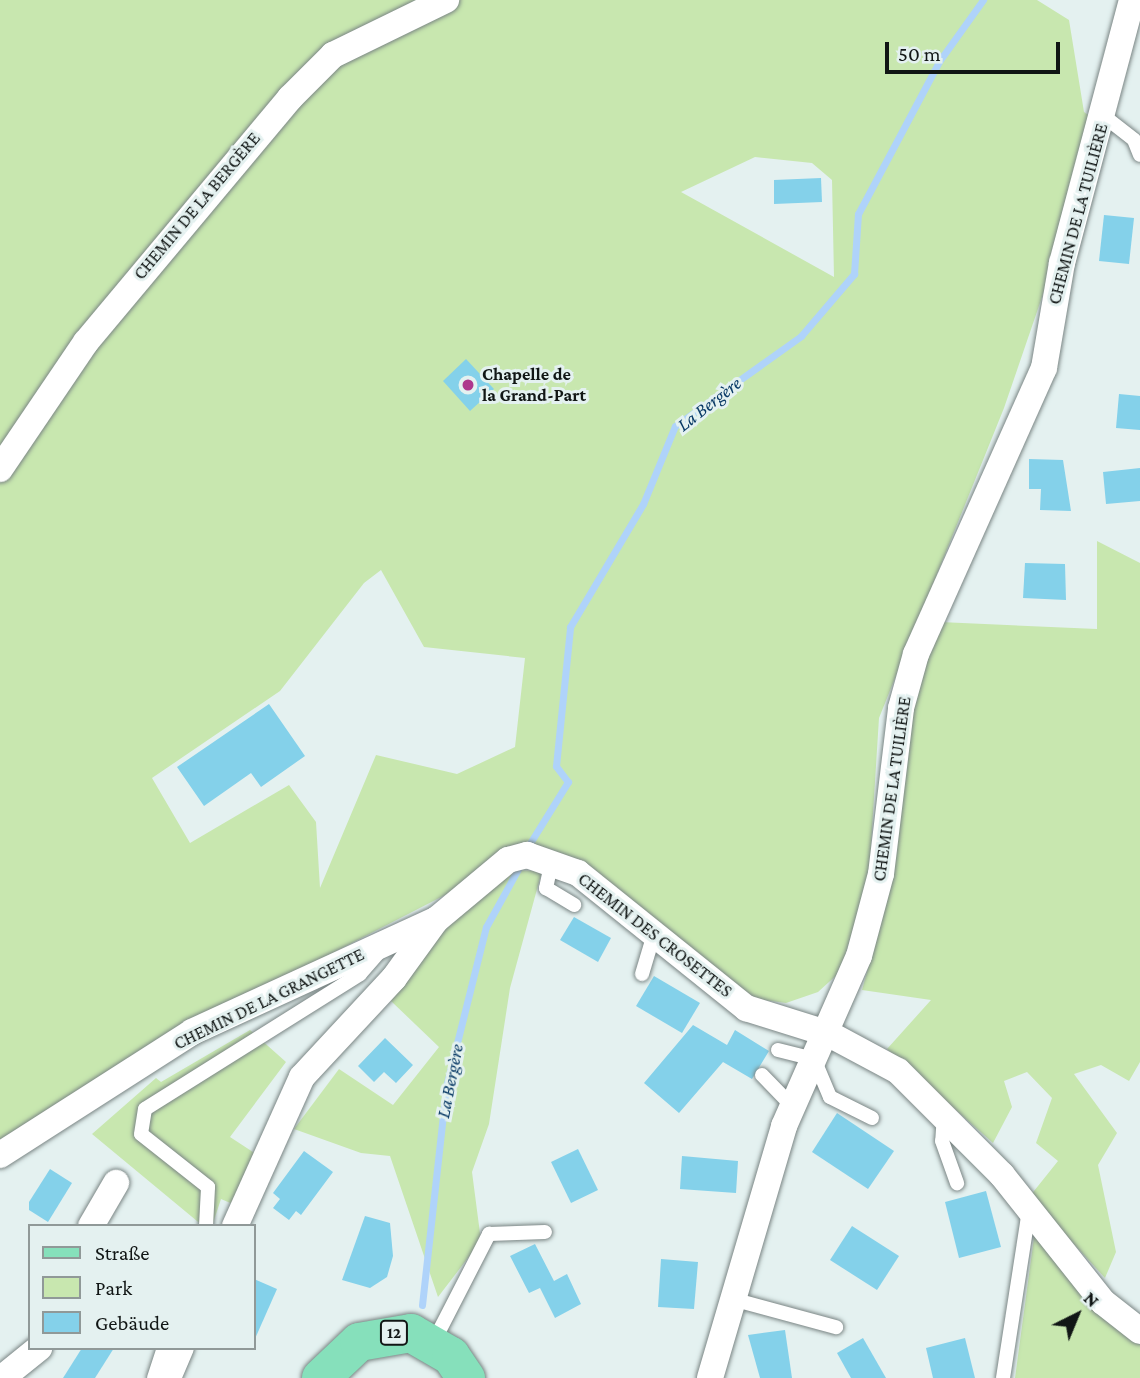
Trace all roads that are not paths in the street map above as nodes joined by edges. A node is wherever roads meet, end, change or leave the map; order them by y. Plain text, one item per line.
1 (446, 0) edge
2 (1132, 0) edge
3 (1105, 117) junction
4 (1140, 155) edge
5 (0, 469) edge
6 (552, 860) junction
7 (575, 905) dead end
8 (436, 920) junction
9 (654, 933) junction
10 (388, 941) junction
11 (642, 974) dead end
12 (829, 1034) junction
13 (778, 1050) dead end
14 (814, 1059) junction
15 (762, 1075) dead end
16 (792, 1107) junction
17 (944, 1111) junction
18 (872, 1118) dead end
19 (0, 1155) edge
20 (116, 1183) dead end
21 (957, 1183) dead end
22 (1029, 1209) junction
23 (91, 1224) edge
24 (206, 1224) edge
25 (236, 1224) edge
26 (545, 1233) dead end
27 (732, 1299) junction
28 (836, 1327) dead end
29 (1140, 1331) edge
30 (433, 1343) junction
31 (37, 1350) edge
32 (163, 1350) edge
33 (180, 1350) edge
34 (2, 1378) edge
35 (153, 1378) edge
36 (168, 1378) edge
37 (321, 1378) edge
38 (466, 1378) edge
39 (710, 1378) edge
40 (1003, 1378) edge

1 - 5 street, CHEMIN DE LA BERGÈRE
2 - 3 street, CHEMIN DE LA TUILIÈRE
3 - 4 lane
3 - 12 street, CHEMIN DE LA TUILIÈRE
6 - 7 lane
6 - 8 street, CHEMIN DES CROSETTES
6 - 9 street, CHEMIN DES CROSETTES
8 - 10 street, CHEMIN DE LA GRANGETTE
8 - 25 street, CHEMIN DES CROSETTES
9 - 11 lane
9 - 12 street, CHEMIN DES CROSETTES
10 - 19 street, CHEMIN DE LA GRANGETTE
10 - 24 lane
12 - 14 street, CHEMIN DE LA TUILIÈRE
12 - 17 street, CHEMIN DES CROSETTES
13 - 14 lane
14 - 16 street, CHEMIN DE LA TUILIÈRE
14 - 18 lane
15 - 16 lane
16 - 27 street, CHEMIN DE LA TUILIÈRE
17 - 21 lane
17 - 22 street, CHEMIN DES CROSETTES
20 - 23 street
22 - 29 street, CHEMIN DES CROSETTES
22 - 40 lane
26 - 30 lane
27 - 28 lane
27 - 39 street, CHEMIN DE LA TUILIÈRE
30 - 37 main road, 12
30 - 38 main road, 12
31 - 34 street
32 - 35 lane
33 - 36 street

